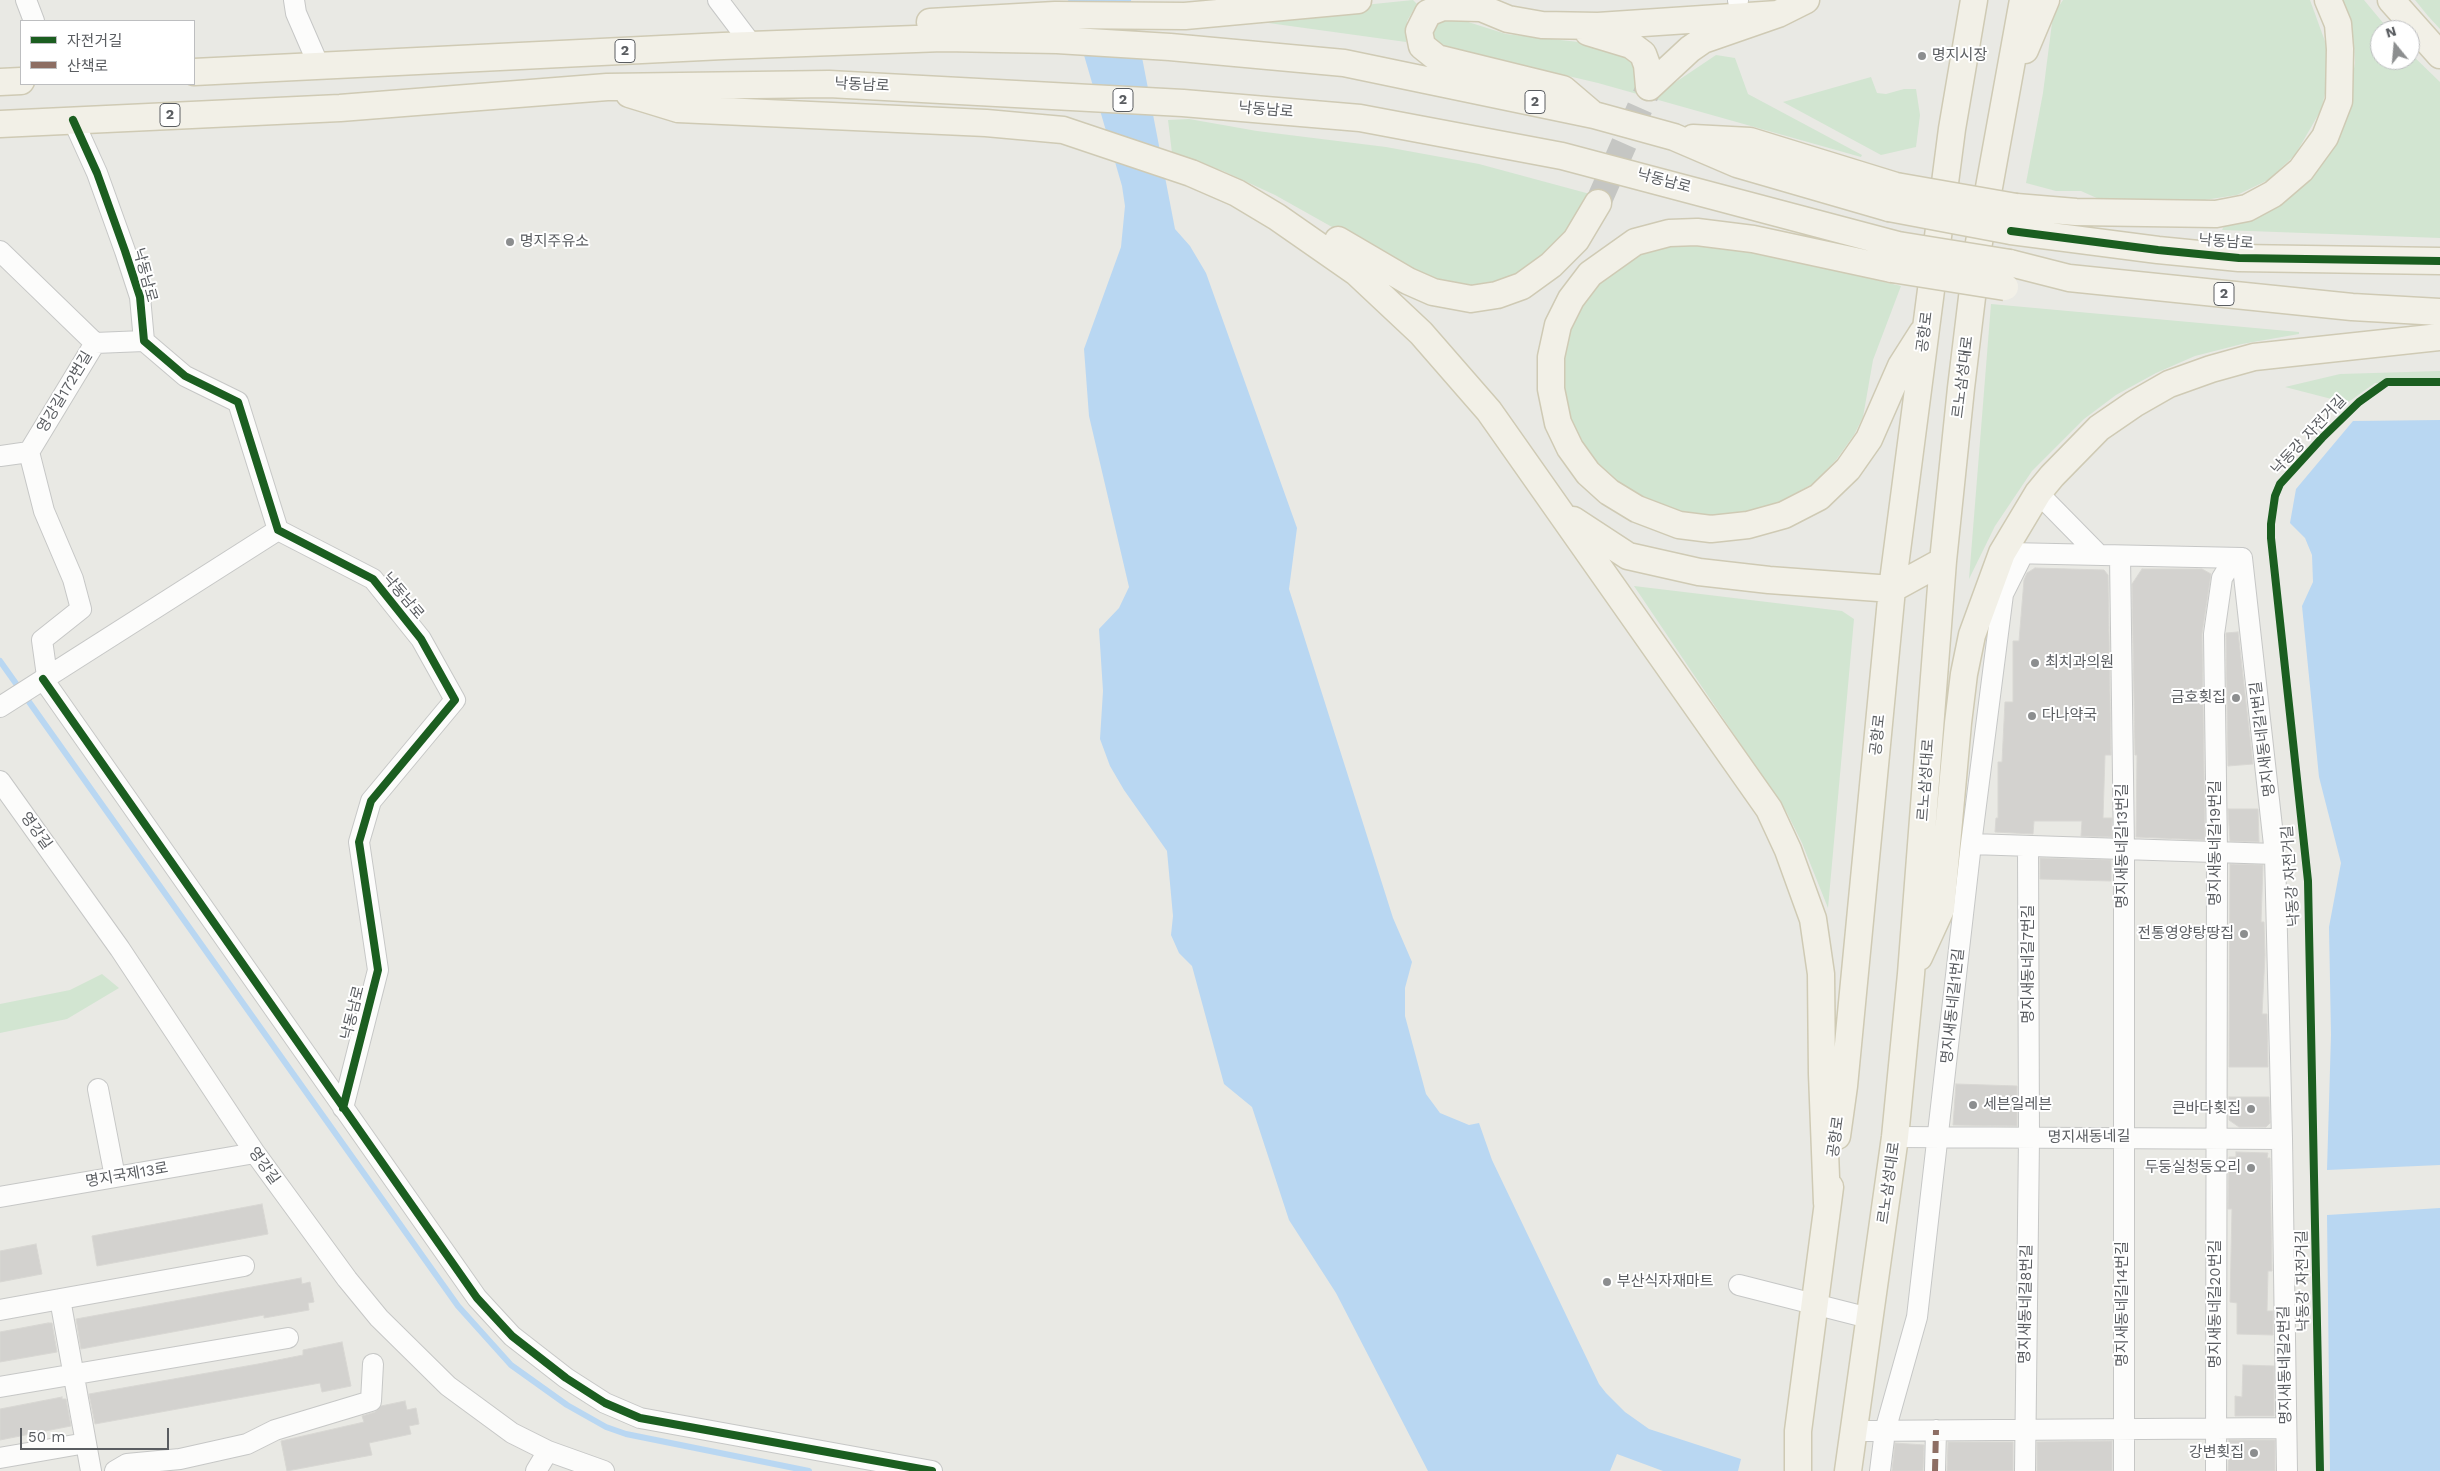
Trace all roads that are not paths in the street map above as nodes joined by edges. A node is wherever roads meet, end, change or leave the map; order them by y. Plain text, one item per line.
1 (26, 0) edge
2 (294, 0) edge
3 (718, 0) edge
4 (1358, 0) edge
5 (1739, 0) edge
6 (1806, 0) edge
7 (1957, 0) edge
8 (1974, 0) edge
9 (2023, 0) edge
10 (2046, 0) edge
11 (2328, 0) edge
12 (2391, 0) edge
13 (1472, 4) edge
14 (1176, 11) edge
15 (1778, 14) junction
16 (34, 20) edge
17 (1675, 20) junction
18 (1571, 27) junction
19 (1056, 28) junction
20 (749, 41) junction
21 (723, 46) junction
22 (1964, 53) junction
23 (2440, 55) edge
24 (319, 66) junction
25 (195, 72) edge
26 (20, 81) edge
27 (0, 82) edge
28 (607, 87) junction
29 (2008, 90) junction
30 (1594, 115) junction
31 (73, 120) junction
32 (0, 124) edge
33 (1598, 203) tunnel mouth
34 (1277, 216) junction
35 (2014, 219) junction
36 (0, 251) edge
37 (1895, 257) junction
38 (2440, 261) edge
39 (2440, 312) edge
40 (1926, 326) junction
41 (2440, 337) edge
42 (144, 341) junction
43 (95, 343) junction
44 (29, 452) junction
45 (0, 456) edge
46 (2038, 493) junction
47 (1562, 513) junction
48 (278, 530) junction
49 (2012, 554) junction
50 (2099, 555) junction
51 (2120, 556) junction
52 (2242, 558) junction
53 (1943, 561) junction
54 (1892, 588) junction
55 (45, 678) junction
56 (0, 707) edge
57 (0, 781) edge
58 (1972, 844) junction
59 (2028, 847) junction
60 (2124, 850) junction
61 (2217, 853) junction
62 (2276, 854) junction
63 (1911, 974) junction
64 (98, 1089) dead end
65 (343, 1108) junction
66 (1938, 1136) junction
67 (2123, 1136) junction
68 (1895, 1137) junction
69 (2216, 1137) junction
70 (2029, 1138) junction
71 (2282, 1139) junction
72 (255, 1153) junction
73 (115, 1177) junction
74 (0, 1197) edge
75 (1827, 1203) junction
76 (244, 1266) dead end
77 (1739, 1285) dead end
78 (60, 1299) junction
79 (1814, 1305) junction
80 (0, 1310) edge
81 (1869, 1318) junction
82 (288, 1338) dead end
83 (373, 1364) dead end
84 (74, 1374) junction
85 (0, 1387) edge
86 (2216, 1428) junction
87 (2286, 1428) junction
88 (2124, 1429) junction
89 (1885, 1430) junction
90 (1936, 1430) junction
91 (2024, 1430) junction
92 (1853, 1431) junction
93 (86, 1443) junction
94 (548, 1451) junction
95 (0, 1458) edge
96 (91, 1471) edge
97 (115, 1471) edge
98 (536, 1471) edge
99 (604, 1471) edge
100 (932, 1471) edge
101 (1798, 1471) edge
102 (1848, 1471) edge
103 (1880, 1471) edge
104 (1935, 1471) edge
105 (2025, 1471) edge
106 (2124, 1471) edge
107 (2216, 1471) edge
108 (2287, 1471) edge

1 - 16 street
2 - 24 street
3 - 20 street
4 - 14 main road
5 - 17 main road
6 - 15 main road
7 - 22 main road
8 - 22 main road, 공항로
9 - 29 main road
10 - 29 main road
11 - 35 main road
12 - 23 main road
13 - 18 main road
13 - 30 main road
14 - 19 main road
15 - 17 main road
15 - 18 main road
17 - 18 main road
19 - 20 main road
19 - 21 main road, 낙동남로 / 2
19 - 30 main road, 낙동남로 / 2
20 - 21 main road
21 - 24 main road, 낙동남로 / 2
22 - 40 main road, 공항로
24 - 25 main road, 낙동남로 / 2
26 - 27 main road
28 - 31 main road, 낙동남로 / 2
28 - 34 main road
28 - 37 main road, 낙동남로 / 2
29 - 53 main road, 르노삼성대로
30 - 35 main road, 낙동남로 / 2, bridge
31 - 32 main road, 낙동남로 / 2
31 - 42 street, 낙동남로
33 - 34 main road
34 - 47 main road
35 - 38 main road, 낙동남로 / 2
36 - 43 street, 영강길172번길
37 - 39 main road, 낙동남로 / 2, bridge
37 - 40 main road
40 - 54 main road, 공항로
41 - 46 main road
42 - 43 street
42 - 48 street
43 - 44 street, 영강길172번길
44 - 45 street
44 - 55 street
46 - 49 main road
46 - 50 street
47 - 54 main road
47 - 75 main road
48 - 55 street
48 - 65 street, 낙동남로
49 - 50 street
49 - 58 street, 명지새동네길1번길
49 - 63 main road
50 - 51 street
51 - 52 street
51 - 60 street, 명지새동네길13번길
52 - 61 street, 명지새동네길19번길
52 - 62 street, 명지새동네길1번길
53 - 54 main road
53 - 63 main road, 르노삼성대로
54 - 75 main road, 공항로
55 - 56 street
55 - 65 street
57 - 72 street, 영강길
58 - 59 street
58 - 66 street, 명지새동네길1번길
59 - 60 street
59 - 70 street, 명지새동네길7번길
60 - 61 street
60 - 67 street, 명지새동네길13번길
61 - 62 street
61 - 69 street, 명지새동네길19번길
62 - 71 street, 명지새동네길1번길
63 - 68 main road, 르노삼성대로
64 - 73 street
65 - 100 street
66 - 68 street, 명지새동네길
66 - 70 street, 명지새동네길
66 - 89 street
67 - 69 street, 명지새동네길
67 - 70 street, 명지새동네길
67 - 88 street, 명지새동네길14번길
68 - 81 main road, 르노삼성대로
69 - 71 street, 명지새동네길
69 - 86 street, 명지새동네길20번길
70 - 91 street, 명지새동네길8번길
71 - 87 street, 명지새동네길2번길
72 - 73 street, 명지국제13로
72 - 94 street, 영강길
73 - 74 street, 명지국제13로
75 - 79 main road, 공항로
76 - 78 street
77 - 79 street
78 - 80 street
78 - 84 street
79 - 81 street
79 - 101 main road, 공항로
81 - 92 main road, 르노삼성대로
82 - 84 street
83 - 97 street
84 - 85 street
84 - 93 street
86 - 87 street
86 - 88 street
86 - 107 street, 명지새동네길20번길
87 - 108 street, 명지새동네길2번길
88 - 91 street
88 - 106 street, 명지새동네길14번길
89 - 90 street
89 - 92 street
89 - 103 street
90 - 91 street
90 - 104 street
91 - 105 street, 명지새동네길8번길
92 - 102 main road, 르노삼성대로
93 - 95 street
93 - 96 street
94 - 98 street
94 - 99 street, 영강길

